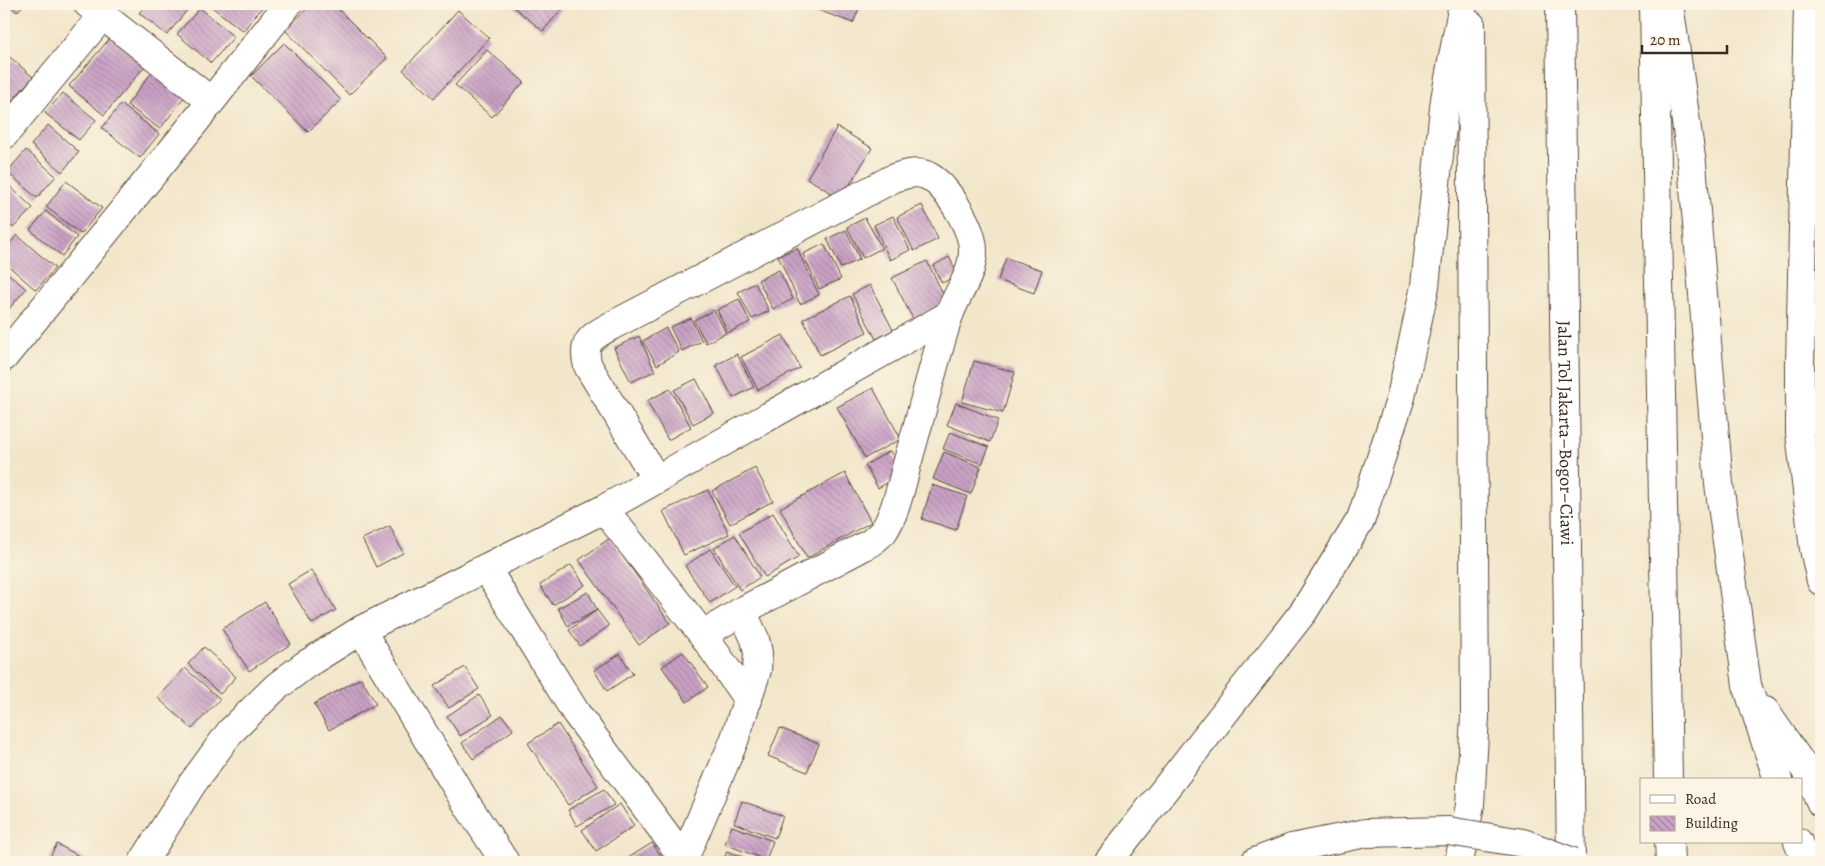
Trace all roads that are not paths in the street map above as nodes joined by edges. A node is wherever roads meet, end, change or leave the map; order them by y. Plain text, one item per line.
1 (288, 4) edge
2 (1463, 4) edge
3 (1471, 4) edge
4 (1560, 4) edge
5 (1654, 4) edge
6 (1669, 4) edge
7 (1808, 4) edge
8 (96, 10) edge
9 (211, 101) junction
10 (4, 135) edge
11 (949, 315) junction
12 (4, 357) edge
13 (656, 479) junction
14 (604, 509) junction
15 (486, 568) junction
16 (1821, 581) edge
17 (742, 611) junction
18 (361, 630) junction
19 (703, 635) junction
20 (1747, 685) junction
21 (748, 700) junction
22 (1668, 778) edge
23 (1777, 778) edge
24 (1821, 803) edge
25 (1669, 844) edge
26 (1799, 844) edge
27 (684, 860) edge
28 (143, 862) edge
29 (505, 862) edge
30 (1108, 862) edge
31 (1254, 862) edge
32 (1459, 862) edge
33 (1572, 862) edge
34 (1670, 862) edge
35 (1806, 862) edge

1 - 9 main road
2 - 30 main road
3 - 32 main road
4 - 33 main road, Jalan Tol Jakarta–Bogor–Ciawi
5 - 22 main road
6 - 20 main road
7 - 16 main road
8 - 9 main road
8 - 10 main road
9 - 12 main road
11 - 13 main road
11 - 13 main road
11 - 17 main road
13 - 14 main road
14 - 15 main road
14 - 19 main road
15 - 18 main road
15 - 27 main road
17 - 19 main road
17 - 21 main road
18 - 28 main road
18 - 29 main road
19 - 21 main road
20 - 23 main road
20 - 24 main road
21 - 27 main road
25 - 34 main road
26 - 35 main road
31 - 33 main road, bridge

